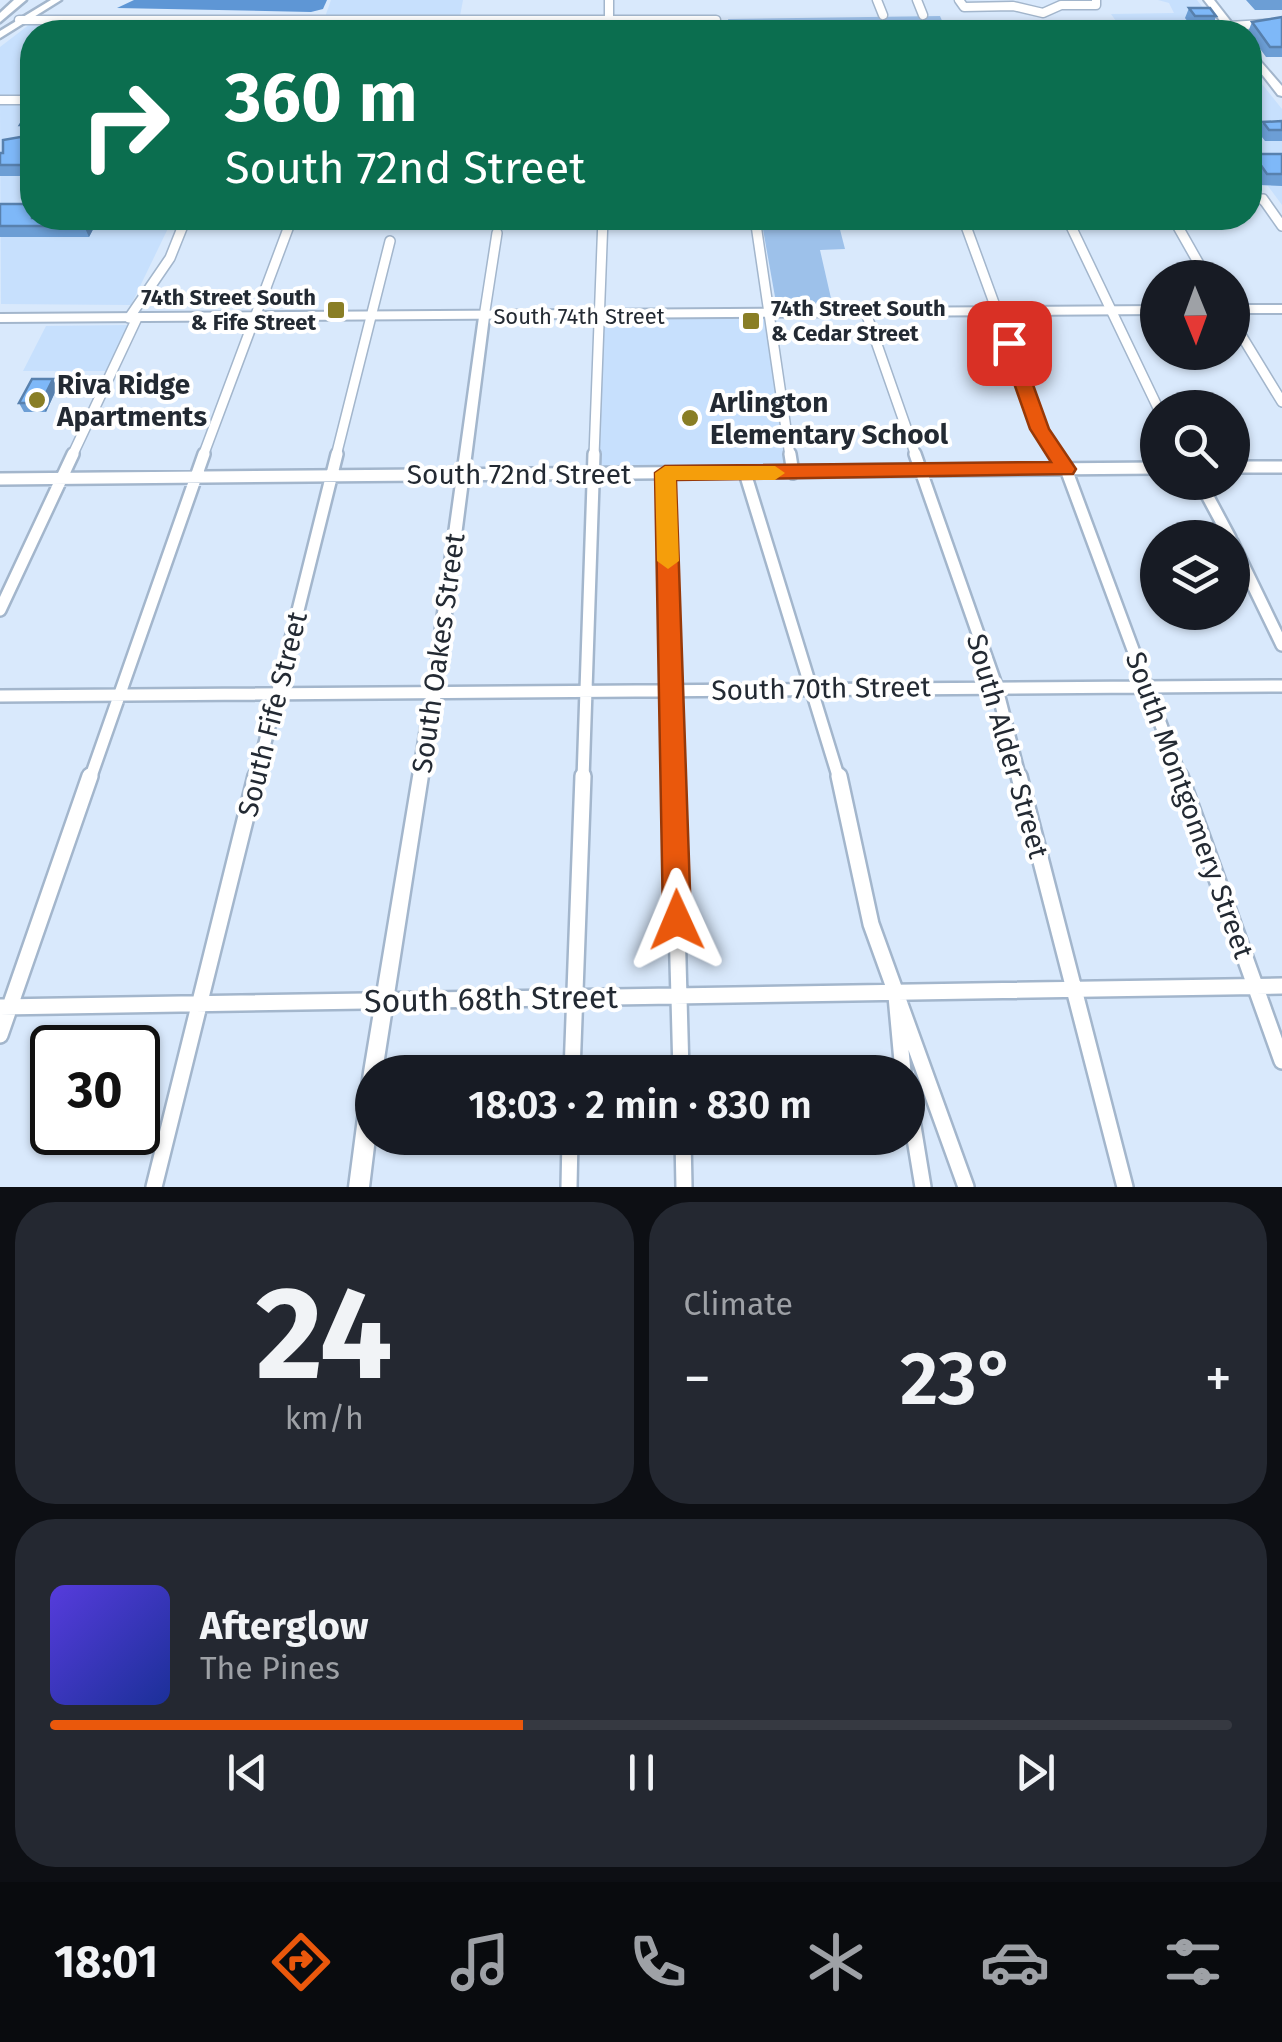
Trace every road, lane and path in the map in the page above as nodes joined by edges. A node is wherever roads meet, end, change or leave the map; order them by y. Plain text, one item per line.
1 (19, 0) edge
2 (57, 0) edge
3 (609, 0) edge
4 (878, 0) edge
5 (918, 0) edge
6 (1209, 0) edge
7 (1096, 2) edge
8 (962, 3) edge
9 (1058, 3) edge
10 (1018, 4) edge
11 (883, 15) dead end
12 (923, 15) dead end
13 (0, 16) edge
14 (20, 20) junction
15 (193, 20) joint
16 (609, 20) junction
17 (716, 20) dead end
18 (1225, 20) edge
19 (0, 35) edge
20 (1262, 67) edge
21 (1282, 93) edge
22 (1262, 202) edge
23 (1282, 226) edge
24 (181, 230) edge
25 (288, 230) edge
26 (602, 230) edge
27 (757, 230) edge
28 (967, 230) edge
29 (1073, 230) edge
30 (1179, 230) edge
31 (497, 233) dead end
32 (390, 241) dead end
33 (1197, 260) edge
34 (1282, 308) edge
35 (1250, 309) edge
36 (1111, 310) junction
37 (1140, 310) edge
38 (997, 312) junction
39 (866, 313) junction
40 (769, 314) junction
41 (484, 316) junction
42 (598, 316) junction
43 (256, 317) junction
44 (372, 317) junction
45 (0, 318) edge
46 (133, 318) junction
47 (1250, 350) edge
48 (1149, 390) edge
49 (1282, 402) edge
50 (1250, 467) edge
51 (1282, 467) edge
52 (1140, 468) edge
53 (1066, 469) junction
54 (920, 470) junction
55 (593, 473) junction
56 (665, 473) junction
57 (745, 473) junction
58 (793, 473) junction
59 (464, 474) junction
60 (332, 476) junction
61 (195, 477) junction
62 (0, 478) edge
63 (62, 478) junction
64 (1250, 579) edge
65 (0, 610) edge
66 (1282, 645) edge
67 (996, 685) junction
68 (1148, 686) junction
69 (1282, 686) edge
70 (816, 688) junction
71 (587, 691) junction
72 (671, 691) junction
73 (434, 692) junction
74 (278, 694) junction
75 (120, 695) junction
76 (0, 696) edge
77 (1255, 986) junction
78 (1282, 986) edge
79 (1073, 989) junction
80 (896, 992) junction
81 (680, 996) junction
82 (575, 998) junction
83 (383, 1000) junction
84 (197, 1004) junction
85 (5, 1007) edge
86 (0, 1034) edge
87 (376, 1055) edge
88 (573, 1055) edge
89 (681, 1055) edge
90 (902, 1055) edge
91 (1282, 1061) edge
92 (363, 1155) edge
93 (569, 1155) edge
94 (683, 1155) edge
95 (918, 1155) edge
96 (154, 1187) edge
97 (359, 1187) edge
98 (568, 1187) edge
99 (684, 1187) edge
100 (923, 1187) edge
101 (966, 1187) edge
102 (1125, 1187) edge

1 - 13 highway
2 - 14 main road
3 - 16 street
4 - 11 street
5 - 12 street
6 - 18 main road
7 - 9 street
8 - 10 street
9 - 10 street
14 - 15 street
14 - 19 main road
15 - 16 street
16 - 17 street
20 - 21 main road
22 - 23 street
24 - 46 street
25 - 43 street
26 - 42 street
27 - 40 street
28 - 38 street, South Montgomery Street
29 - 36 street
30 - 33 street
31 - 41 street, South Oakes Street
32 - 44 street, South Fife Street
34 - 35 main road
36 - 37 main road, South 74th Street
36 - 38 main road, South 74th Street
36 - 48 street
38 - 39 main road, South 74th Street
38 - 53 street, South Montgomery Street
39 - 40 main road, South 74th Street
39 - 54 street, South Alder Street
40 - 42 main road, South 74th Street
40 - 58 street
41 - 42 main road, South 74th Street
41 - 44 main road, South 74th Street
41 - 59 street, South Oakes Street
42 - 55 street
43 - 44 main road, South 74th Street
43 - 46 main road, South 74th Street
43 - 61 street
44 - 60 street, South Fife Street
45 - 46 main road, South 74th Street
46 - 63 street
47 - 49 street
50 - 51 street
52 - 53 street, South 72nd Street
53 - 54 street, South 72nd Street
53 - 68 street, South Montgomery Street
54 - 58 street, South 72nd Street
54 - 67 street, South Alder Street
55 - 56 street, South 72nd Street
55 - 59 street, South 72nd Street
55 - 71 street
56 - 57 street, South 72nd Street
56 - 72 street
57 - 58 street, South 72nd Street
57 - 70 street
59 - 60 street, South 72nd Street
59 - 73 street, South Oakes Street
60 - 61 street, South 72nd Street
60 - 74 street, South Fife Street
61 - 63 street, South 72nd Street
61 - 75 street
62 - 63 street, South 72nd Street
63 - 65 street
64 - 66 street
67 - 68 street, South 70th Street
67 - 70 street, South 70th Street
67 - 79 street, South Alder Street
68 - 69 street, South 70th Street
68 - 77 street, South Montgomery Street
70 - 72 street, South 70th Street
70 - 80 street
71 - 72 street, South 70th Street
71 - 73 street, South 70th Street
71 - 82 street
72 - 81 street
73 - 74 street, South 70th Street
73 - 83 street, South Oakes Street
74 - 75 street, South 70th Street
74 - 84 street, South Fife Street
75 - 76 street, South 70th Street
75 - 85 street
77 - 78 street, South 68th Street
77 - 79 street, South 68th Street
77 - 91 street, South Montgomery Street
79 - 80 street, South 68th Street
79 - 102 street, South Alder Street
80 - 81 street, South 68th Street
80 - 90 street
80 - 101 street
81 - 82 street, South 68th Street
81 - 89 street
82 - 83 street, South 68th Street
82 - 88 street
83 - 84 street, South 68th Street
83 - 87 street, South Oakes Street
84 - 85 street, South 68th Street
84 - 96 street, South Fife Street
85 - 86 street
92 - 97 street, South Oakes Street
93 - 98 street
94 - 99 street
95 - 100 street

